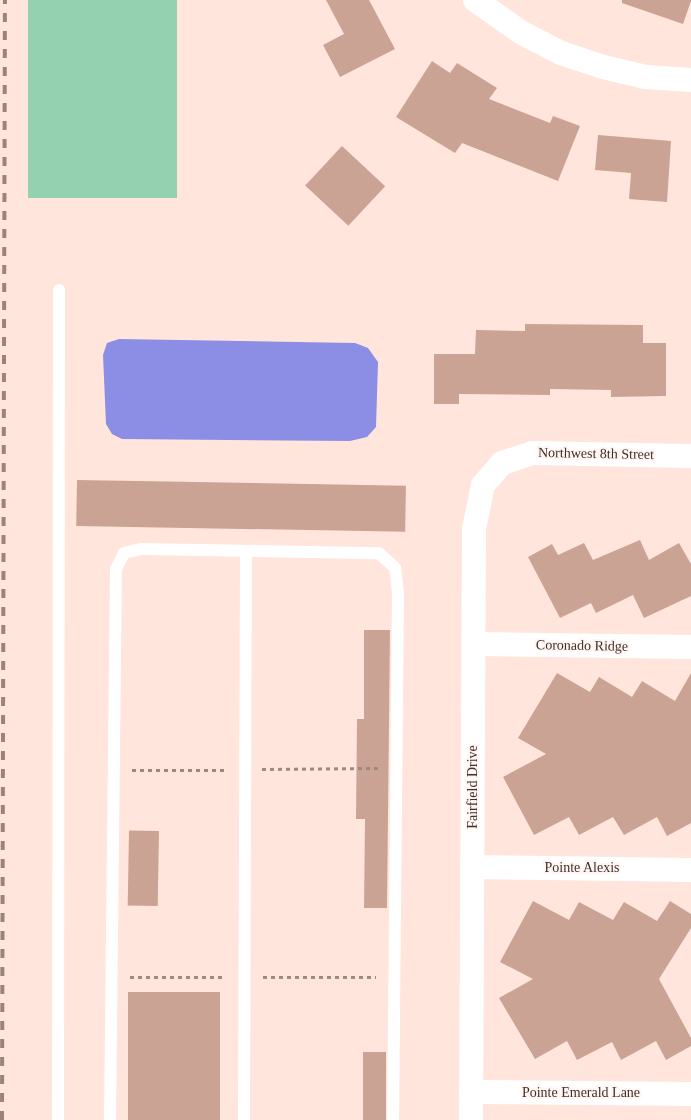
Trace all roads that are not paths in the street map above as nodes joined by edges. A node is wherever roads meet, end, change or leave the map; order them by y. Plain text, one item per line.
1 (475, 0) edge
2 (691, 80) edge
3 (59, 290) dead end
4 (691, 456) edge
5 (502, 463) joint
6 (246, 551) junction
7 (474, 644) junction
8 (691, 647) edge
9 (472, 867) junction
10 (691, 870) edge
11 (471, 1092) junction
12 (691, 1094) edge
13 (58, 1120) edge
14 (110, 1120) edge
15 (244, 1120) edge
16 (393, 1120) edge
17 (471, 1120) edge

1 - 2 street
3 - 13 lane
4 - 5 street, Northwest 8th Street
5 - 7 street, Fairfield Drive
6 - 14 lane
6 - 15 lane
6 - 16 lane
7 - 8 street, Coronado Ridge
7 - 9 street, Fairfield Drive
9 - 10 street, Pointe Alexis
9 - 11 street, Fairfield Drive
11 - 12 street, Pointe Emerald Lane
11 - 17 street, Fairfield Drive

